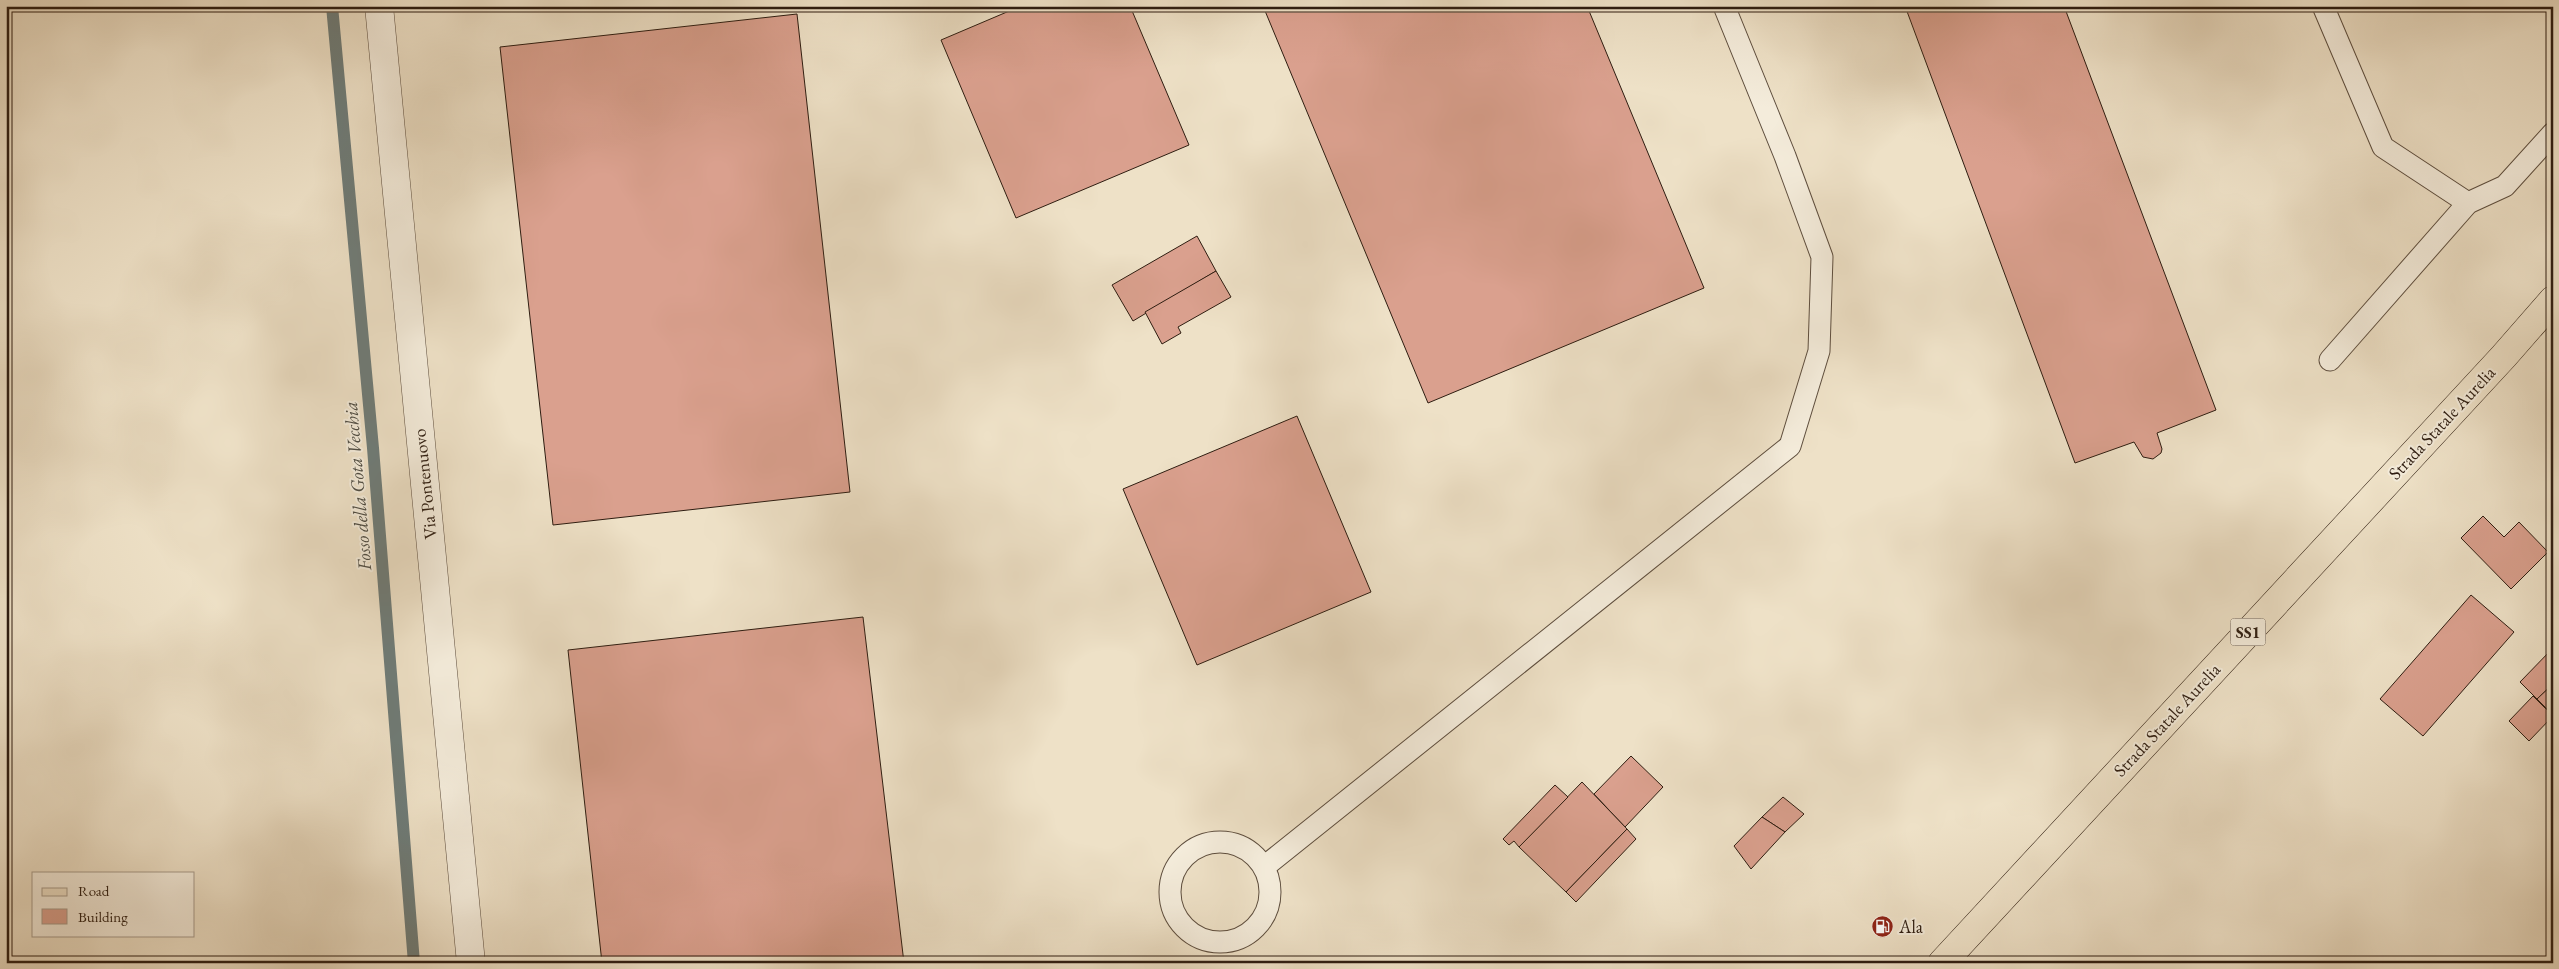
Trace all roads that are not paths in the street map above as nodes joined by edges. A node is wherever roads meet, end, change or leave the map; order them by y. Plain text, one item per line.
1 (379, 6) edge
2 (1724, 6) edge
3 (2323, 6) edge
4 (2553, 133) edge
5 (2468, 203) junction
6 (2553, 300) edge
7 (2330, 360) dead end
8 (1264, 867) junction
9 (471, 963) edge
10 (1942, 963) edge

1 - 9 street, Via Pontenuovo
2 - 8 lane
3 - 5 lane
4 - 5 lane
5 - 7 lane
6 - 10 main road, Strada Statale Aurelia / SS1
8 - 8 lane

